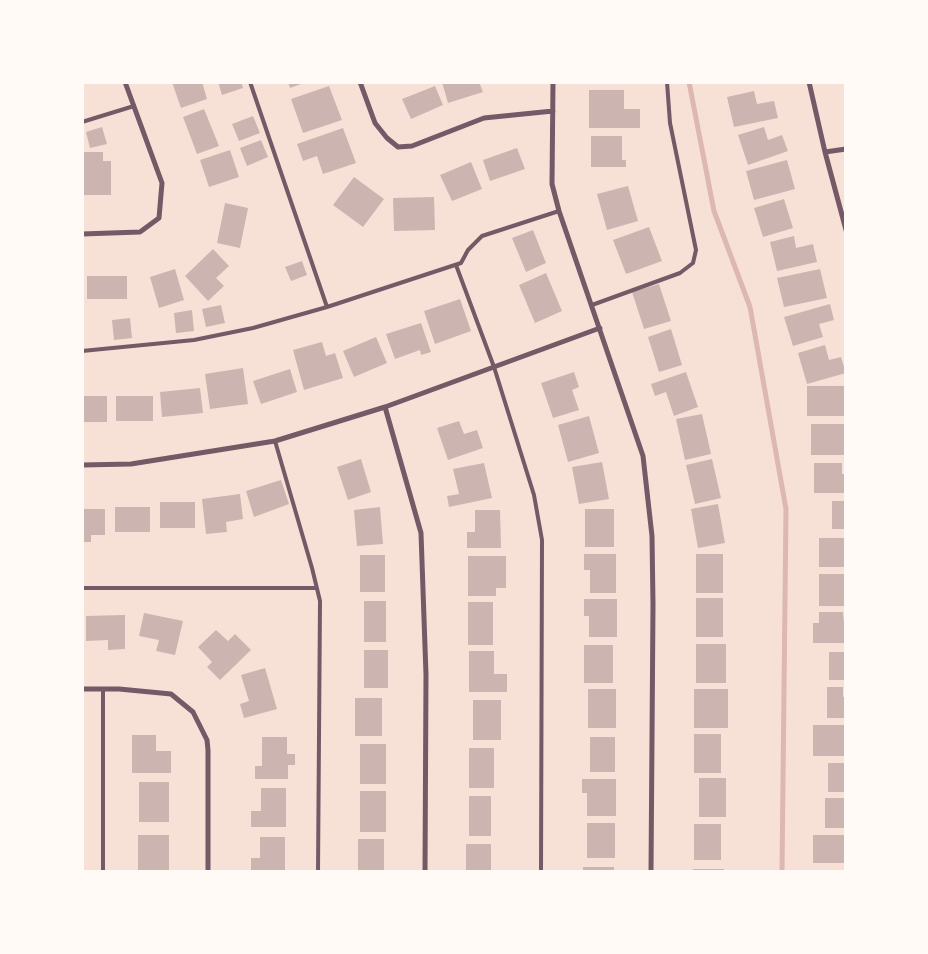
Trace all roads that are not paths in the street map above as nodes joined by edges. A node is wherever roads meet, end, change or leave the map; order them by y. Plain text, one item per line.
1 (125, 82) edge
2 (250, 82) edge
3 (360, 82) edge
4 (553, 82) edge
5 (667, 82) edge
6 (809, 82) edge
7 (134, 106) junction
8 (553, 111) junction
9 (82, 122) edge
10 (846, 149) edge
11 (825, 152) junction
12 (559, 211) junction
13 (846, 230) edge
14 (82, 234) edge
15 (456, 265) junction
16 (592, 305) junction
17 (327, 307) junction
18 (600, 328) junction
19 (82, 351) edge
20 (494, 367) junction
21 (385, 407) junction
22 (275, 441) junction
23 (82, 465) edge
24 (82, 588) edge
25 (317, 588) junction
26 (82, 689) edge
27 (103, 689) junction
28 (103, 872) edge
29 (208, 872) edge
30 (318, 872) edge
31 (425, 872) edge
32 (541, 872) edge
33 (651, 872) edge

1 - 7 street
2 - 17 lane
3 - 8 street
4 - 8 street
5 - 16 lane
6 - 11 street
7 - 9 lane
7 - 14 street
8 - 12 street
10 - 11 street
11 - 13 street
12 - 15 lane
12 - 16 street
15 - 17 lane
15 - 20 lane
16 - 18 street
17 - 19 lane
18 - 20 street
18 - 33 street
20 - 21 street
20 - 32 lane
21 - 22 street
21 - 31 street
22 - 23 street
22 - 25 lane
24 - 25 lane
25 - 30 lane
26 - 27 street
27 - 28 lane
27 - 29 street

